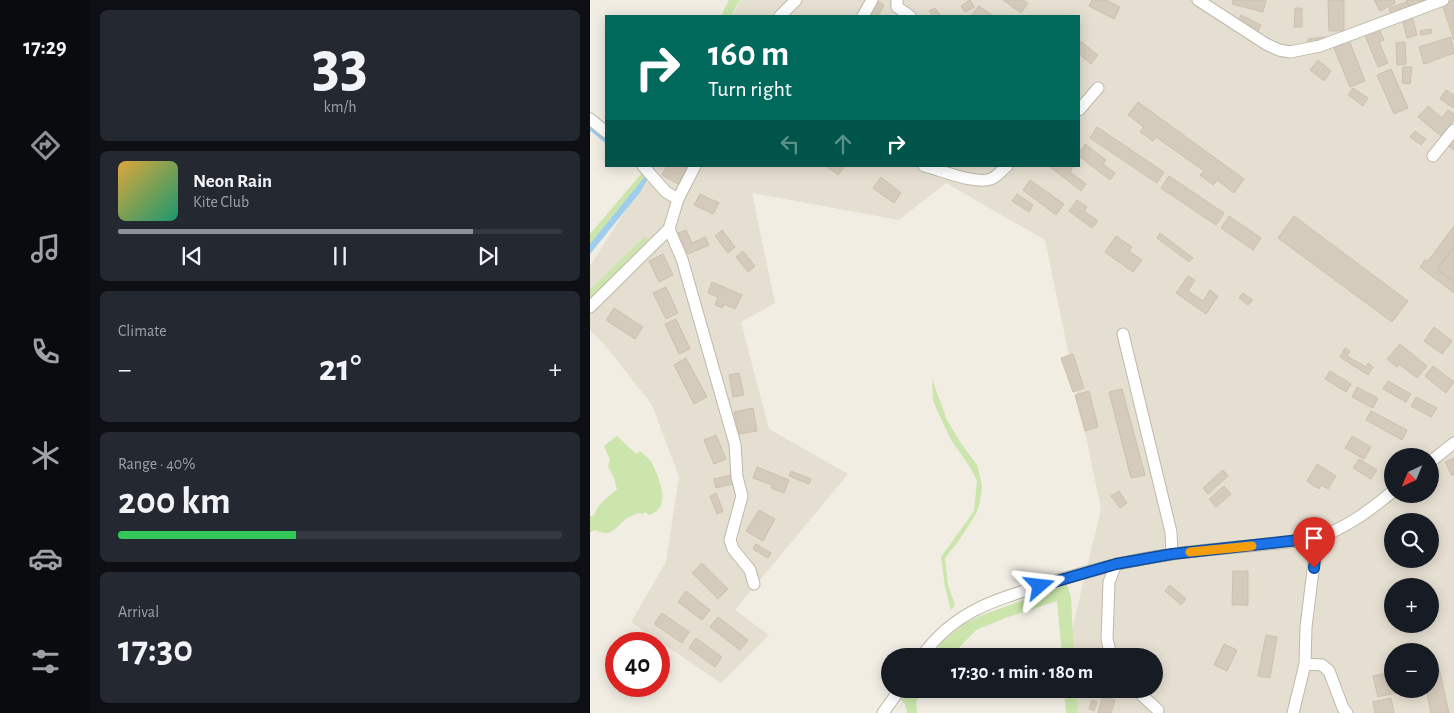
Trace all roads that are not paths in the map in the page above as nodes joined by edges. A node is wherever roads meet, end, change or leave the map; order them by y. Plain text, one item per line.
1 (796, 0) edge
2 (872, 0) edge
3 (897, 0) edge
4 (1198, 0) edge
5 (1443, 0) edge
6 (781, 15) edge
7 (864, 15) edge
8 (909, 15) edge
9 (1098, 88) dead end
10 (1080, 109) edge
11 (590, 119) edge
12 (1454, 130) edge
13 (605, 131) edge
14 (1433, 156) dead end
15 (644, 167) edge
16 (694, 167) edge
17 (928, 167) edge
18 (1006, 167) edge
19 (678, 199) junction
20 (669, 228) junction
21 (590, 307) edge
22 (1123, 334) dead end
23 (1454, 443) edge
24 (1439, 455) edge
25 (1384, 498) edge
26 (1317, 538) junction
27 (1172, 554) junction
28 (1116, 564) junction
29 (754, 584) dead end
30 (928, 648) edge
31 (1109, 648) edge
32 (1305, 664) junction
33 (894, 698) edge
34 (1145, 698) edge
35 (1158, 710) dead end
36 (883, 713) edge
37 (1292, 713) edge
38 (1347, 713) edge

1 - 6 street
2 - 7 street
3 - 8 street
4 - 5 street
9 - 10 street
11 - 13 street
12 - 14 street
15 - 19 street
16 - 19 street
17 - 18 street
19 - 20 street
20 - 21 street
20 - 29 street
22 - 27 street
23 - 24 street
25 - 26 street
26 - 27 street
26 - 32 street
27 - 28 street
28 - 30 street
28 - 31 street
32 - 37 street
32 - 38 street
33 - 36 street
34 - 35 street

